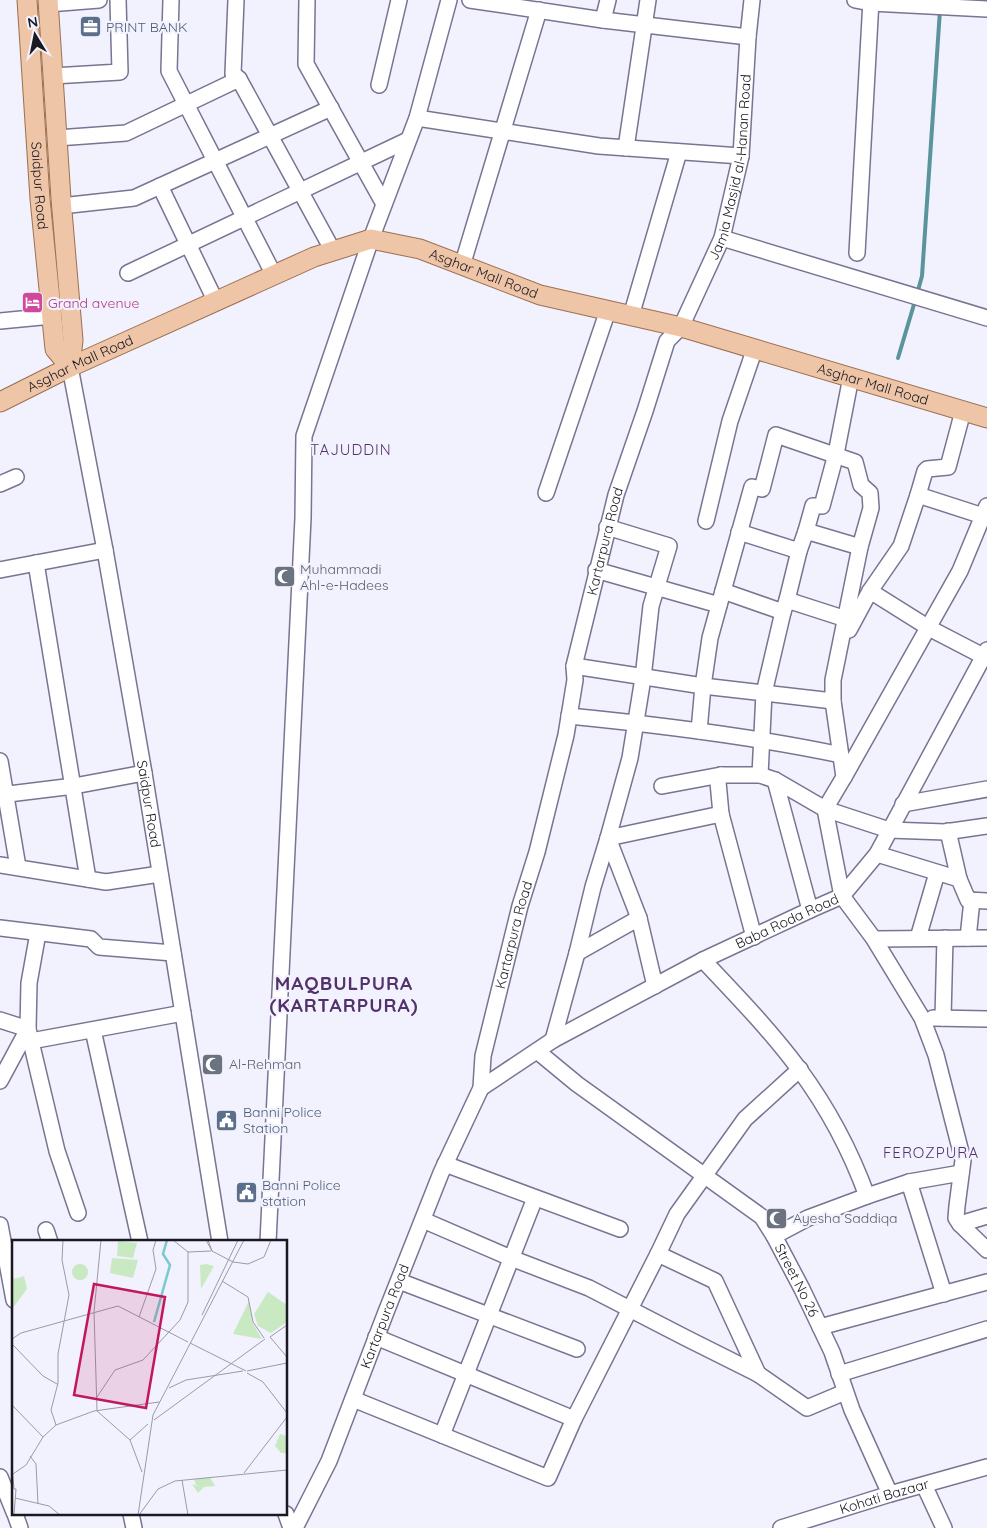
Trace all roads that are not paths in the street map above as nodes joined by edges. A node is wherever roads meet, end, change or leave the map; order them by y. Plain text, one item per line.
1 (27, 0) edge
2 (98, 0) edge
3 (118, 0) edge
4 (171, 0) edge
5 (236, 0) edge
6 (307, 0) edge
7 (399, 0) edge
8 (449, 0) edge
9 (470, 0) edge
10 (608, 0) edge
11 (648, 0) edge
12 (752, 0) edge
13 (855, 0) edge
14 (871, 1) edge
15 (48, 2) edge
16 (538, 10) junction
17 (987, 10) edge
18 (603, 20) junction
19 (644, 25) junction
20 (748, 37) junction
21 (53, 76) junction
22 (239, 79) junction
23 (379, 86) dead end
24 (186, 104) junction
25 (331, 108) junction
26 (417, 118) junction
27 (503, 132) junction
28 (270, 136) junction
29 (57, 138) junction
30 (408, 140) junction
31 (626, 148) junction
32 (679, 152) junction
33 (741, 156) junction
34 (215, 161) junction
35 (361, 162) junction
36 (160, 186) junction
37 (300, 191) junction
38 (384, 204) junction
39 (61, 206) junction
40 (244, 218) junction
41 (722, 238) junction
42 (371, 239) junction
43 (188, 244) junction
44 (333, 251) junction
45 (857, 253) dead end
46 (462, 266) junction
47 (128, 273) dead end
48 (274, 275) junction
49 (216, 302) junction
50 (608, 310) junction
51 (52, 316) junction
52 (631, 316) junction
53 (987, 318) edge
54 (0, 321) edge
55 (681, 326) junction
56 (755, 348) junction
57 (70, 367) junction
58 (851, 377) junction
59 (0, 402) edge
60 (963, 411) junction
61 (987, 418) edge
62 (836, 454) junction
63 (16, 477) dead end
64 (0, 484) edge
65 (546, 493) dead end
66 (918, 495) junction
67 (985, 511) edge
68 (706, 521) dead end
69 (608, 527) junction
70 (806, 531) junction
71 (739, 532) junction
72 (860, 547) junction
73 (105, 550) junction
74 (799, 551) junction
75 (36, 563) junction
76 (0, 570) edge
77 (596, 570) junction
78 (657, 588) junction
79 (870, 591) junction
80 (721, 598) junction
81 (785, 606) junction
82 (846, 619) junction
83 (929, 628) junction
84 (839, 649) junction
85 (985, 653) edge
86 (574, 666) junction
87 (643, 678) junction
88 (703, 686) junction
89 (764, 693) junction
90 (833, 701) junction
91 (569, 716) junction
92 (636, 723) junction
93 (699, 731) junction
94 (763, 740) junction
95 (841, 756) junction
96 (0, 761) edge
97 (144, 773) junction
98 (721, 775) junction
99 (760, 775) junction
100 (844, 777) junction
101 (775, 780) junction
102 (74, 786) junction
103 (662, 786) dead end
104 (987, 789) edge
105 (3, 795) edge
106 (903, 804) junction
107 (825, 809) junction
108 (720, 814) junction
109 (987, 826) edge
110 (889, 830) junction
111 (948, 831) junction
112 (608, 838) junction
113 (877, 854) junction
114 (0, 864) edge
115 (18, 867) junction
116 (937, 873) junction
117 (160, 874) junction
118 (88, 879) junction
119 (959, 879) junction
120 (842, 896) junction
121 (972, 900) junction
122 (987, 901) edge
123 (810, 910) junction
124 (639, 918) junction
125 (0, 928) edge
126 (38, 933) junction
127 (754, 937) junction
128 (918, 938) junction
129 (944, 938) junction
130 (968, 938) junction
131 (987, 938) edge
132 (874, 939) junction
133 (173, 953) junction
134 (578, 953) junction
135 (703, 960) junction
136 (655, 986) junction
137 (182, 1013) junction
138 (922, 1018) junction
139 (943, 1018) junction
140 (987, 1019) edge
141 (0, 1020) edge
142 (93, 1030) junction
143 (29, 1035) junction
144 (553, 1040) junction
145 (537, 1051) junction
146 (800, 1069) junction
147 (0, 1081) edge
148 (481, 1088) junction
149 (445, 1164) junction
150 (961, 1173) junction
151 (703, 1175) junction
152 (909, 1182) junction
153 (867, 1196) junction
154 (535, 1198) junction
155 (78, 1213) dead end
156 (987, 1216) edge
157 (423, 1220) junction
158 (960, 1224) junction
159 (0, 1225) edge
160 (620, 1229) dead end
161 (774, 1236) junction
162 (140, 1240) edge
163 (220, 1240) edge
164 (268, 1240) edge
165 (987, 1250) edge
166 (658, 1254) junction
167 (511, 1258) junction
168 (399, 1281) junction
169 (987, 1282) edge
170 (12, 1289) edge
171 (944, 1294) junction
172 (630, 1308) junction
173 (489, 1315) junction
174 (820, 1327) junction
175 (987, 1330) edge
176 (376, 1337) junction
177 (577, 1350) dead end
178 (466, 1374) junction
179 (758, 1374) junction
180 (839, 1374) junction
181 (845, 1392) junction
182 (353, 1399) junction
183 (574, 1419) junction
184 (442, 1435) junction
185 (987, 1468) edge
186 (0, 1477) edge
187 (924, 1485) junction
188 (890, 1494) junction
189 (12, 1507) edge
190 (15, 1516) edge
191 (287, 1516) edge
192 (20, 1528) edge
193 (291, 1528) edge
194 (296, 1528) edge
195 (781, 1528) edge
196 (944, 1528) edge

1 - 51 main road, Saidpur Road
2 - 15 street
3 - 21 street
4 - 24 street
5 - 22 street
6 - 25 street
7 - 23 street
8 - 26 street
9 - 16 street
10 - 18 street
11 - 19 street
12 - 20 street, Jamia Masjid al-Hanan Road
13 - 14 street
14 - 17 street
14 - 45 street
15 - 21 main road, Saidpur Road
16 - 18 street
16 - 27 street
18 - 19 street
19 - 20 street
19 - 31 street
20 - 33 street, Jamia Masjid al-Hanan Road
21 - 29 main road, Saidpur Road
22 - 24 street
22 - 28 street
24 - 29 street
24 - 34 street
25 - 28 street
25 - 35 street
26 - 27 street
26 - 30 street
27 - 31 street
27 - 46 street
28 - 34 street
28 - 37 street
29 - 39 main road, Saidpur Road
30 - 35 street
30 - 38 street
31 - 32 street
32 - 33 street
32 - 52 street
33 - 41 street, Jamia Masjid al-Hanan Road
34 - 36 street
34 - 40 street
35 - 37 street
35 - 38 street
36 - 39 street
36 - 43 street
37 - 40 street
37 - 44 street
38 - 42 street
39 - 57 main road, Saidpur Road
40 - 43 street
40 - 48 street
41 - 53 street
41 - 55 street, Jamia Masjid al-Hanan Road
42 - 44 main road, Asghar Mall Road
42 - 46 main road, Asghar Mall Road
42 - 164 street
43 - 47 street
43 - 49 street
44 - 48 main road, Asghar Mall Road
46 - 50 main road, Asghar Mall Road
48 - 49 main road, Asghar Mall Road
49 - 57 main road, Asghar Mall Road
50 - 52 main road, Asghar Mall Road
50 - 65 street
51 - 54 street
51 - 57 main road, Saidpur Road
52 - 55 main road, Asghar Mall Road
55 - 56 main road, Asghar Mall Road
55 - 69 street, Kartarpura Road
56 - 58 main road, Asghar Mall Road
56 - 68 street
57 - 59 main road, Asghar Mall Road
57 - 73 street, Saidpur Road
58 - 60 main road, Asghar Mall Road
58 - 62 street
60 - 61 main road, Asghar Mall Road
60 - 66 street
62 - 70 street
62 - 71 street
62 - 72 street
63 - 64 street
66 - 67 street
66 - 79 street
67 - 83 street
69 - 77 street, Kartarpura Road
69 - 78 street
70 - 72 street
70 - 74 street
71 - 74 street
71 - 80 street
72 - 82 street
73 - 75 street
73 - 97 street, Saidpur Road
74 - 81 street
75 - 76 street
75 - 102 street
77 - 78 street
77 - 86 street, Kartarpura Road
78 - 80 street
78 - 87 street
79 - 83 street
79 - 84 street
80 - 81 street
80 - 88 street
81 - 82 street
81 - 89 street
82 - 84 street
83 - 85 street
83 - 100 street
84 - 90 street
85 - 106 street, Baba Roda Road
86 - 87 street
86 - 91 street, Kartarpura Road
87 - 88 street
87 - 92 street
88 - 89 street
88 - 93 street
89 - 90 street
89 - 94 street
90 - 95 street
91 - 92 street
91 - 148 street, Kartarpura Road
92 - 93 street
92 - 112 street
93 - 94 street
94 - 95 street
94 - 99 street
95 - 100 street
96 - 105 street
97 - 102 street
97 - 117 street, Saidpur Road
98 - 99 street
98 - 103 street
98 - 108 street
99 - 101 street
100 - 107 street
101 - 107 street
101 - 123 street
102 - 105 street
102 - 118 street
104 - 106 street
105 - 115 street
106 - 110 street, Baba Roda Road
107 - 110 street
107 - 120 street
108 - 112 street
108 - 127 street
109 - 111 street
110 - 111 street
110 - 113 street, Baba Roda Road
111 - 119 street
112 - 124 street
112 - 134 street
113 - 116 street
113 - 120 street, Baba Roda Road
114 - 115 street
115 - 118 street
116 - 119 street
116 - 128 street
117 - 118 street
117 - 133 street, Saidpur Road
119 - 121 street
120 - 123 street, Baba Roda Road
120 - 132 street
121 - 122 street
121 - 130 street
123 - 127 street, Baba Roda Road
124 - 134 street
124 - 136 street
125 - 126 street
126 - 133 street
126 - 143 street
127 - 135 street, Baba Roda Road
128 - 129 street
128 - 132 street
129 - 130 street
129 - 139 street
130 - 131 street
132 - 138 street
133 - 137 street, Saidpur Road
134 - 144 street
135 - 136 street, Baba Roda Road
135 - 146 street
136 - 144 street, Baba Roda Road
137 - 142 street
137 - 163 street, Saidpur Road
138 - 139 street
138 - 150 street
139 - 140 street
141 - 143 street
142 - 143 street
142 - 162 street
143 - 147 street
143 - 155 street
144 - 145 street, Baba Roda Road
145 - 148 street, Baba Roda Road
145 - 151 street, Street No 26
146 - 151 street
146 - 153 street
148 - 149 street, Kartarpura Road
149 - 154 street
149 - 157 street, Kartarpura Road
150 - 152 street
150 - 158 street
151 - 161 street, Street No 26
151 - 166 street
152 - 153 street
152 - 171 street
153 - 161 street
154 - 160 street
154 - 167 street
156 - 158 street
157 - 167 street
157 - 168 street, Kartarpura Road
158 - 165 street
159 - 170 street
161 - 174 street, Street No 26
166 - 172 street
166 - 179 street
167 - 172 street
167 - 173 street
168 - 173 street
168 - 176 street, Kartarpura Road
169 - 171 street
171 - 174 street
172 - 179 street
172 - 183 street
173 - 177 street
173 - 178 street
174 - 180 street, Street No 26
175 - 180 street
176 - 178 street
176 - 182 street, Kartarpura Road
178 - 183 street
178 - 184 street
179 - 181 street
180 - 181 street, Street No 26
181 - 188 street, Street No 26
182 - 184 street
182 - 194 street, Kartarpura Road
183 - 184 street
185 - 187 street, Kohati Bazaar
186 - 189 street
187 - 188 street, Kohati Bazaar
187 - 196 street
188 - 195 street, Kohati Bazaar
190 - 192 street
191 - 193 street

